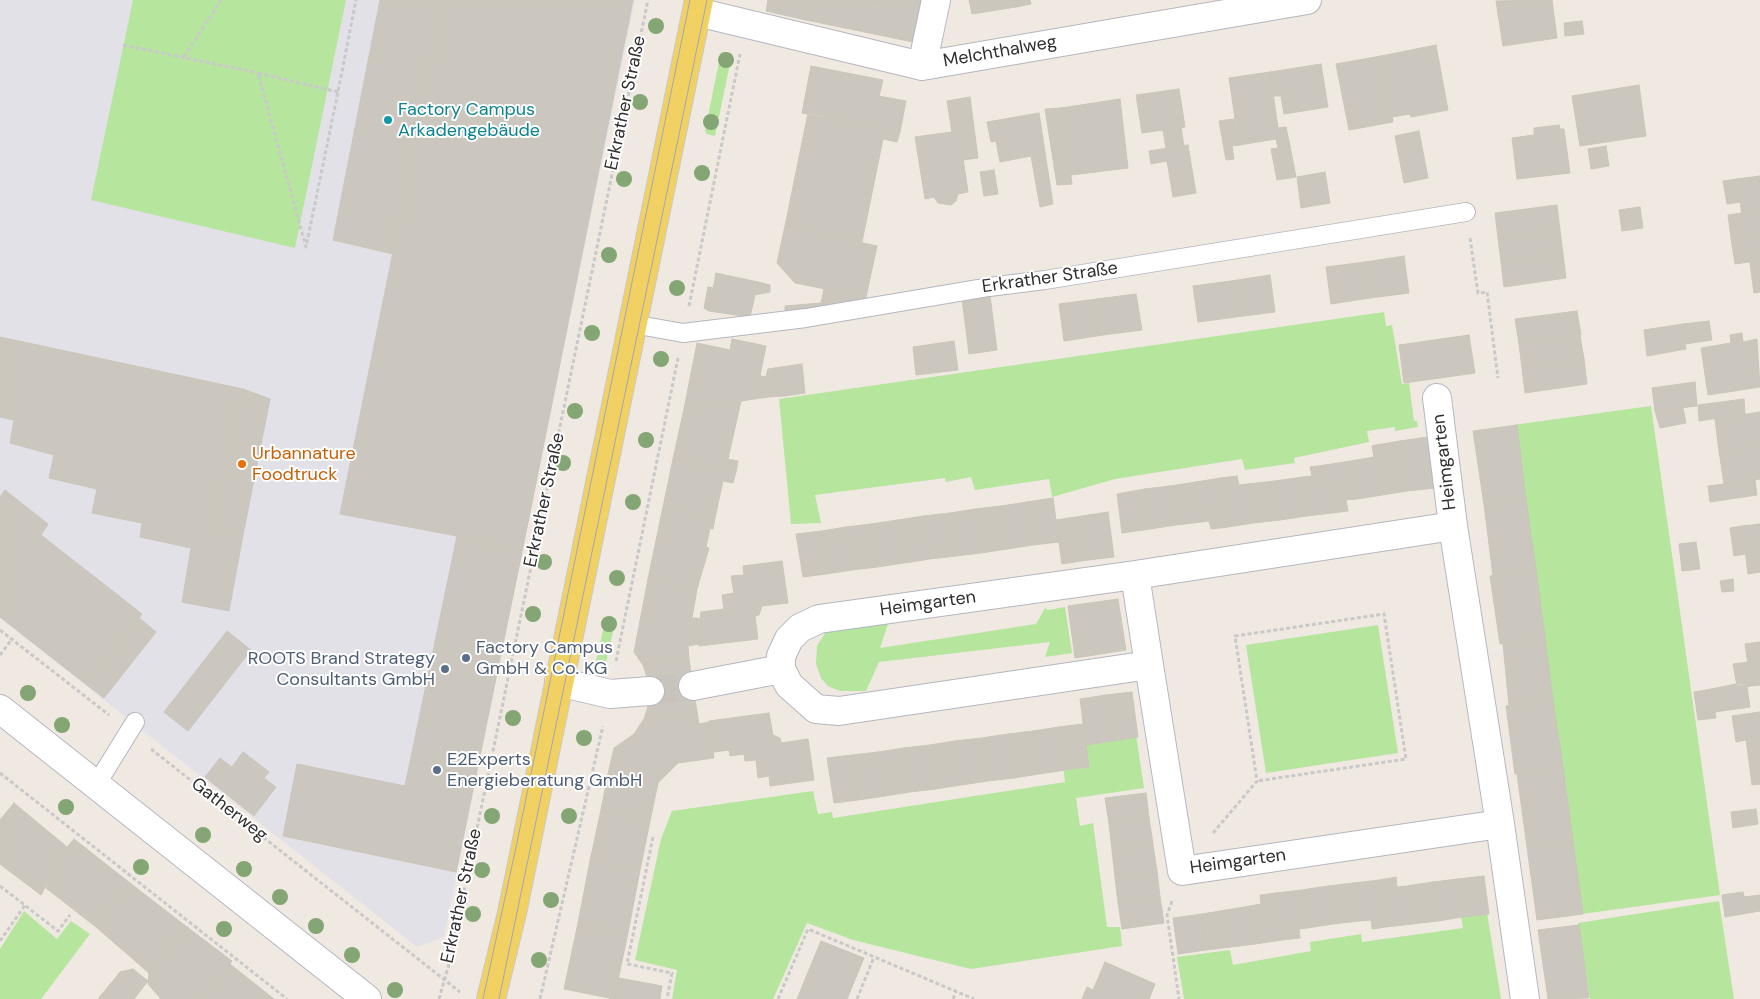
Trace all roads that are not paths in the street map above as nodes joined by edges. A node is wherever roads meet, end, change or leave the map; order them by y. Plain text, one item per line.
1 (936, 0) edge
2 (1307, 0) edge
3 (698, 6) edge
4 (922, 66) junction
5 (1466, 212) road end
6 (632, 324) junction
7 (1437, 398) dead end
8 (1452, 526) junction
9 (1135, 575) junction
10 (1149, 665) junction
11 (781, 670) junction
12 (559, 682) junction
13 (693, 686) tunnel mouth
14 (650, 691) tunnel mouth
15 (0, 709) edge
16 (132, 727) road end
17 (96, 784) junction
18 (1500, 824) junction
19 (367, 999) edge
20 (491, 999) edge
21 (1525, 999) edge

1 - 4 street
2 - 4 street, Melchthalweg
3 - 4 street, Melchthalweg
3 - 6 main road
5 - 6 lane, Erkrather Straße
6 - 12 main road
7 - 8 street, Heimgarten
8 - 9 street, Heimgarten
8 - 18 street, Heimgarten
9 - 10 street, Heimgarten
9 - 11 street, Heimgarten
10 - 11 street
10 - 18 street, Heimgarten
11 - 13 street
12 - 14 street
12 - 20 main road
15 - 17 street
16 - 17 lane
17 - 19 street
18 - 21 street, Heimgarten

